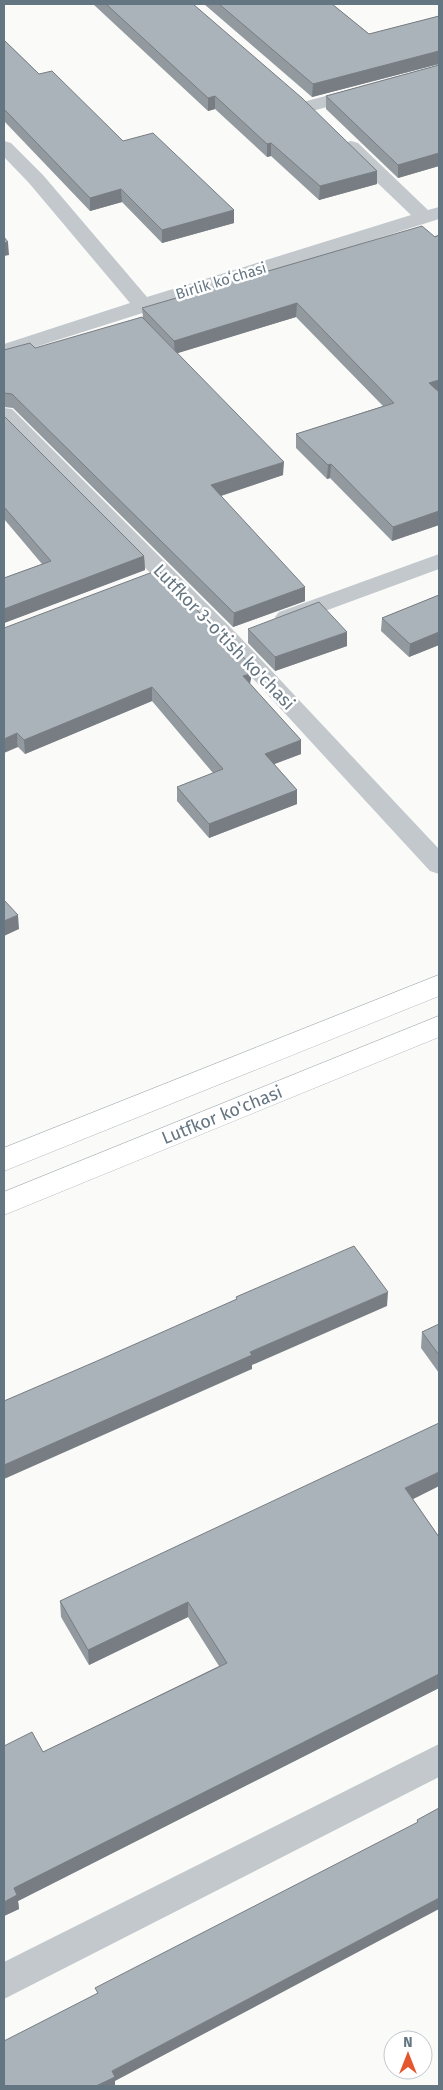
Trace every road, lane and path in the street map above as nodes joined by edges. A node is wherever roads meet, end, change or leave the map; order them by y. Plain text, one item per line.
1 (383, 85) edge
2 (294, 93) edge
3 (309, 106) junction
4 (322, 119) edge
5 (336, 132) edge
6 (4, 147) edge
7 (431, 215) edge
8 (143, 305) junction
9 (4, 351) edge
10 (4, 414) edge
11 (439, 561) edge
12 (247, 632) junction
13 (439, 865) edge
14 (439, 985) edge
15 (439, 1026) edge
16 (4, 1160) edge
17 (4, 1204) edge
18 (439, 1760) edge
19 (4, 1981) edge

1 - 3 street
2 - 3 street
3 - 4 street
5 - 7 street
6 - 8 street
7 - 8 street, Birlik koʻchasi
8 - 9 street, Birlik koʻchasi
10 - 12 street, Lutfkor 3-o'tish ko'chasi
11 - 12 street
12 - 13 street, Lutfkor 3-o'tish ko'chasi
14 - 16 main road
15 - 17 main road, Lutfkor ko'chasi
18 - 19 street

